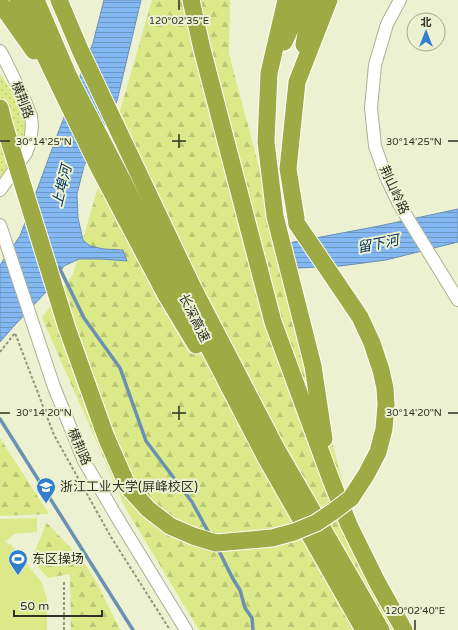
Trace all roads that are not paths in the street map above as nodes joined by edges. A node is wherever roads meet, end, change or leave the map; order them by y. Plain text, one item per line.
1 (18, 0) edge
2 (36, 0) edge
3 (59, 0) edge
4 (191, 0) edge
5 (286, 0) edge
6 (303, 0) edge
7 (312, 0) edge
8 (329, 0) edge
9 (400, 0) edge
10 (0, 3) edge
11 (0, 51) edge
12 (269, 76) junction
13 (297, 82) junction
14 (63, 92) junction
15 (0, 108) edge
16 (103, 160) junction
17 (0, 190) edge
18 (0, 225) edge
19 (458, 300) edge
20 (330, 477) junction
21 (186, 630) edge
22 (364, 630) edge
23 (382, 630) edge
24 (404, 630) edge

1 - 14 highway
2 - 16 highway
3 - 23 highway, 长深高速
4 - 20 highway
5 - 12 highway
6 - 12 highway
7 - 13 highway
8 - 13 highway
9 - 19 street, 荆山岭路
10 - 14 highway
11 - 17 street, 横荆路
12 - 20 highway
13 - 15 highway, bridge
14 - 16 highway
16 - 22 highway
18 - 21 street, 横荆路
20 - 24 highway

